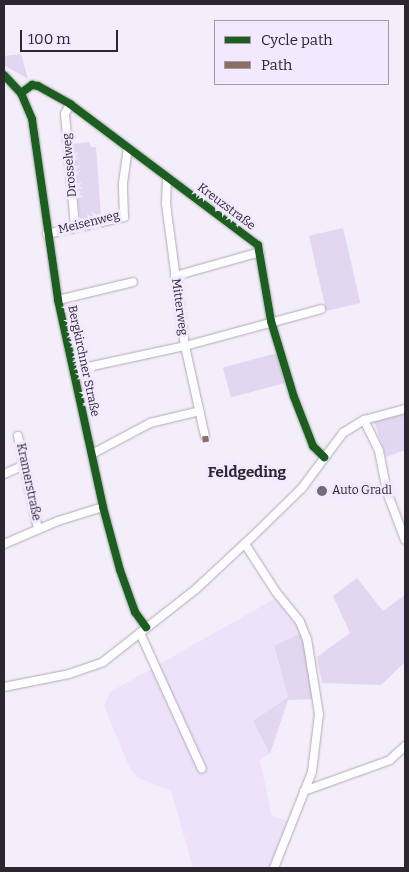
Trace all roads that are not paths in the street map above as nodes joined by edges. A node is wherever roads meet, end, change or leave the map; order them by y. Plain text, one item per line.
1 (4, 74) edge
2 (21, 94) junction
3 (70, 104) junction
4 (128, 148) junction
5 (166, 177) junction
6 (75, 227) junction
7 (47, 234) junction
8 (260, 252) junction
9 (175, 276) junction
10 (133, 282) dead end
11 (58, 300) junction
12 (321, 309) dead end
13 (271, 321) junction
14 (185, 346) junction
15 (74, 370) junction
16 (405, 409) edge
17 (200, 411) junction
18 (364, 420) junction
19 (18, 436) dead end
20 (205, 436) dead end
21 (92, 454) junction
22 (324, 457) junction
23 (24, 465) junction
24 (4, 474) edge
25 (103, 507) junction
26 (38, 528) junction
27 (405, 540) edge
28 (4, 544) edge
29 (246, 544) junction
30 (143, 630) junction
31 (4, 686) edge
32 (405, 746) edge
33 (202, 769) dead end
34 (304, 791) junction
35 (274, 868) edge

1 - 2 street
2 - 3 street, Kreuzstraße
2 - 7 street, Bergkirchner Straße
3 - 4 street, Kreuzstraße
3 - 6 street, Drosselweg
4 - 5 street, Kreuzstraße
4 - 6 street, Meisenweg
5 - 8 street, Kreuzstraße
5 - 9 street, Mitterweg
6 - 7 street, Meisenweg
7 - 11 street, Bergkirchner Straße
8 - 9 street
8 - 13 street
9 - 14 street, Mitterweg
10 - 11 street
11 - 15 street, Bergkirchner Straße
12 - 13 street
13 - 14 street
13 - 22 street
14 - 15 street
14 - 17 street, Mitterweg
15 - 21 street, Bergkirchner Straße
16 - 18 street
17 - 20 street, Mitterweg
17 - 21 street
18 - 22 street
18 - 27 street
19 - 23 street, Kramerstraße
21 - 25 street, Bergkirchner Straße
22 - 29 street
23 - 24 street
23 - 26 street, Kramerstraße
25 - 26 street
25 - 30 street, Bergkirchner Straße
26 - 28 street
29 - 30 street
29 - 34 street
30 - 31 street
30 - 33 street, Bergkirchner Straße
32 - 34 street
34 - 35 street

